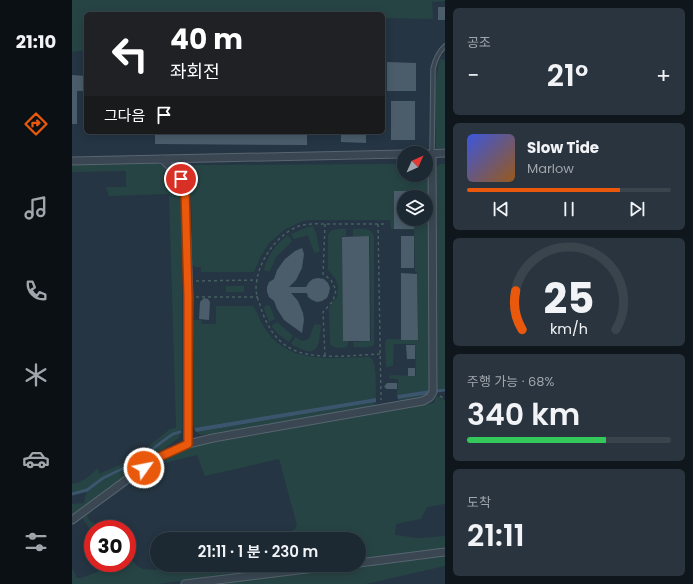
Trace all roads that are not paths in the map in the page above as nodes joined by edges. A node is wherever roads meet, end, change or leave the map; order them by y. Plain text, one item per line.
1 (445, 46) edge
2 (429, 146) edge
3 (445, 153) edge
4 (397, 154) edge
5 (433, 154) edge
6 (162, 159) junction
7 (72, 161) edge
8 (429, 182) edge
9 (188, 444) junction
10 (72, 520) edge
11 (445, 552) edge
12 (366, 562) edge
13 (283, 572) edge
14 (185, 584) edge

1 - 2 lane
3 - 5 street
4 - 6 street
6 - 7 street
6 - 9 street
8 - 9 street
9 - 10 street
11 - 12 street
13 - 14 street

